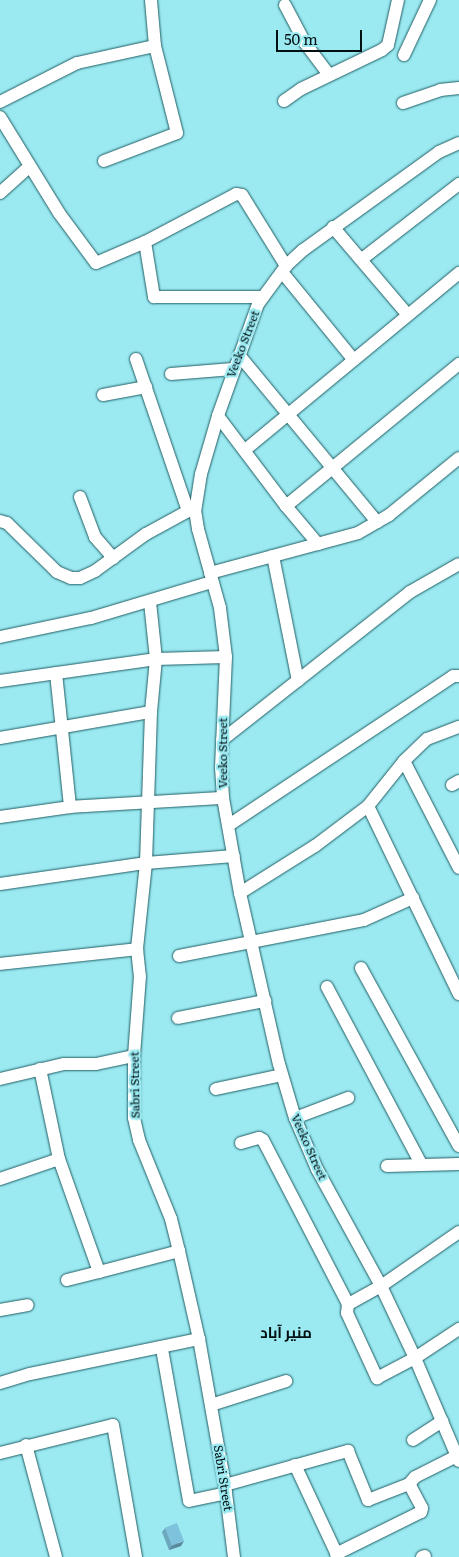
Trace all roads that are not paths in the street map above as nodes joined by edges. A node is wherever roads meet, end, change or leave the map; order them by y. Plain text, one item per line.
1 (151, 0) edge
2 (398, 0) edge
3 (430, 0) edge
4 (285, 5) dead end
5 (155, 46) junction
6 (404, 55) dead end
7 (329, 75) junction
8 (459, 88) edge
9 (284, 101) dead end
10 (0, 102) edge
11 (403, 102) dead end
12 (0, 117) edge
13 (459, 143) edge
14 (104, 161) dead end
15 (30, 166) junction
16 (459, 184) edge
17 (0, 193) edge
18 (334, 227) junction
19 (145, 242) junction
20 (362, 259) junction
21 (284, 269) junction
22 (459, 273) edge
23 (263, 297) junction
24 (407, 314) junction
25 (239, 355) junction
26 (136, 359) dead end
27 (353, 359) junction
28 (459, 364) edge
29 (233, 369) junction
30 (171, 374) dead end
31 (146, 386) junction
32 (103, 395) dead end
33 (289, 412) junction
34 (218, 416) junction
35 (245, 450) junction
36 (457, 464) edge
37 (332, 468) junction
38 (80, 496) dead end
39 (286, 506) junction
40 (192, 511) junction
41 (0, 521) edge
42 (377, 522) junction
43 (318, 544) junction
44 (273, 556) junction
45 (113, 558) junction
46 (459, 564) edge
47 (211, 577) junction
48 (150, 602) junction
49 (0, 637) edge
50 (226, 657) junction
51 (156, 659) junction
52 (56, 673) junction
53 (459, 676) edge
54 (0, 681) edge
55 (298, 681) junction
56 (151, 712) junction
57 (459, 727) edge
58 (62, 729) junction
59 (0, 738) edge
60 (222, 740) junction
61 (404, 761) junction
62 (224, 798) junction
63 (149, 801) junction
64 (368, 806) junction
65 (70, 807) junction
66 (0, 817) edge
67 (229, 825) junction
68 (234, 856) junction
69 (146, 863) junction
70 (459, 868) edge
71 (0, 884) edge
72 (240, 893) junction
73 (413, 898) junction
74 (251, 943) junction
75 (137, 949) junction
76 (179, 956) dead end
77 (0, 964) edge
78 (361, 968) dead end
79 (327, 987) dead end
80 (459, 994) edge
81 (265, 1001) junction
82 (178, 1018) dead end
83 (134, 1056) junction
84 (40, 1069) junction
85 (282, 1075) junction
86 (0, 1078) edge
87 (216, 1089) dead end
88 (348, 1098) dead end
89 (295, 1118) junction
90 (241, 1143) dead end
91 (459, 1146) edge
92 (59, 1160) junction
93 (421, 1164) junction
94 (459, 1164) edge
95 (387, 1166) dead end
96 (0, 1179) edge
97 (459, 1232) edge
98 (179, 1251) junction
99 (99, 1272) junction
100 (67, 1280) dead end
101 (381, 1286) junction
102 (348, 1304) junction
103 (28, 1306) dead end
104 (0, 1310) edge
105 (459, 1329) edge
106 (199, 1339) junction
107 (162, 1349) junction
108 (415, 1358) junction
109 (286, 1381) dead end
110 (0, 1383) edge
111 (211, 1405) junction
112 (442, 1421) junction
113 (413, 1440) dead end
114 (26, 1445) junction
115 (0, 1453) edge
116 (458, 1458) edge
117 (295, 1465) junction
118 (409, 1484) junction
119 (225, 1489) junction
120 (337, 1556) edge
121 (56, 1557) edge
122 (136, 1557) edge
123 (234, 1557) edge

1 - 5 street
2 - 7 street
3 - 6 street
4 - 7 street
5 - 10 street
5 - 14 street
7 - 9 street
8 - 11 street
12 - 15 street
13 - 18 street, Veeko Street
15 - 17 street
15 - 19 street
16 - 20 street
18 - 20 street
18 - 21 street, Veeko Street
19 - 21 street
19 - 23 street
20 - 24 street
21 - 23 street, Veeko Street
21 - 27 street
22 - 24 street
23 - 25 street, Veeko Street
24 - 27 street
25 - 29 street, Veeko Street
25 - 33 street
26 - 31 street
27 - 33 street
28 - 37 street
29 - 30 street
29 - 34 street, Veeko Street
31 - 32 street
31 - 40 street
33 - 35 street
33 - 37 street
34 - 35 street
34 - 40 street, Veeko Street
35 - 39 street
36 - 42 street
37 - 39 street
37 - 42 street
38 - 45 street
39 - 43 street
40 - 45 street
40 - 47 street, Veeko Street
41 - 45 street
42 - 43 street
43 - 44 street
44 - 47 street
44 - 55 street
46 - 55 street
47 - 48 street
47 - 50 street, Veeko Street
48 - 49 street
48 - 51 street, Sabri Street
50 - 51 street
50 - 60 street, Veeko Street
51 - 52 street
51 - 56 street, Sabri Street
52 - 54 street
52 - 58 street
53 - 67 street
55 - 60 street
56 - 58 street
56 - 63 street, Sabri Street
57 - 61 street
58 - 59 street
58 - 65 street
60 - 62 street, Veeko Street
61 - 64 street
61 - 70 street
62 - 63 street
62 - 67 street, Veeko Street
63 - 65 street
63 - 69 street, Sabri Street
64 - 72 street
64 - 73 street
65 - 66 street
67 - 68 street, Veeko Street
68 - 69 street
68 - 72 street, Veeko Street
69 - 71 street
69 - 75 street, Sabri Street
72 - 74 street, Veeko Street
73 - 74 street
73 - 80 street
74 - 76 street
74 - 81 street, Veeko Street
75 - 77 street
75 - 83 street, Sabri Street
78 - 91 street
79 - 93 street
81 - 82 street
81 - 85 street, Veeko Street
83 - 84 street
83 - 98 street, Sabri Street
84 - 86 street
84 - 92 street
85 - 87 street
85 - 89 street, Veeko Street
88 - 89 street
89 - 101 street, Veeko Street
90 - 102 street
92 - 96 street
92 - 99 street
93 - 94 street
93 - 95 street
97 - 101 street
98 - 99 street
98 - 106 street, Sabri Street
99 - 100 street
101 - 102 street
101 - 108 street, Veeko Street
102 - 108 street
103 - 104 street
105 - 108 street
106 - 107 street
106 - 111 street, Sabri Street
107 - 110 street
107 - 119 street
108 - 112 street, Veeko Street
109 - 111 street
111 - 119 street, Sabri Street
112 - 113 street
112 - 116 street, Veeko Street
114 - 115 street
114 - 121 street
114 - 122 street
116 - 118 street
117 - 118 street
117 - 119 street
117 - 120 street
118 - 120 street
119 - 123 street, Sabri Street

